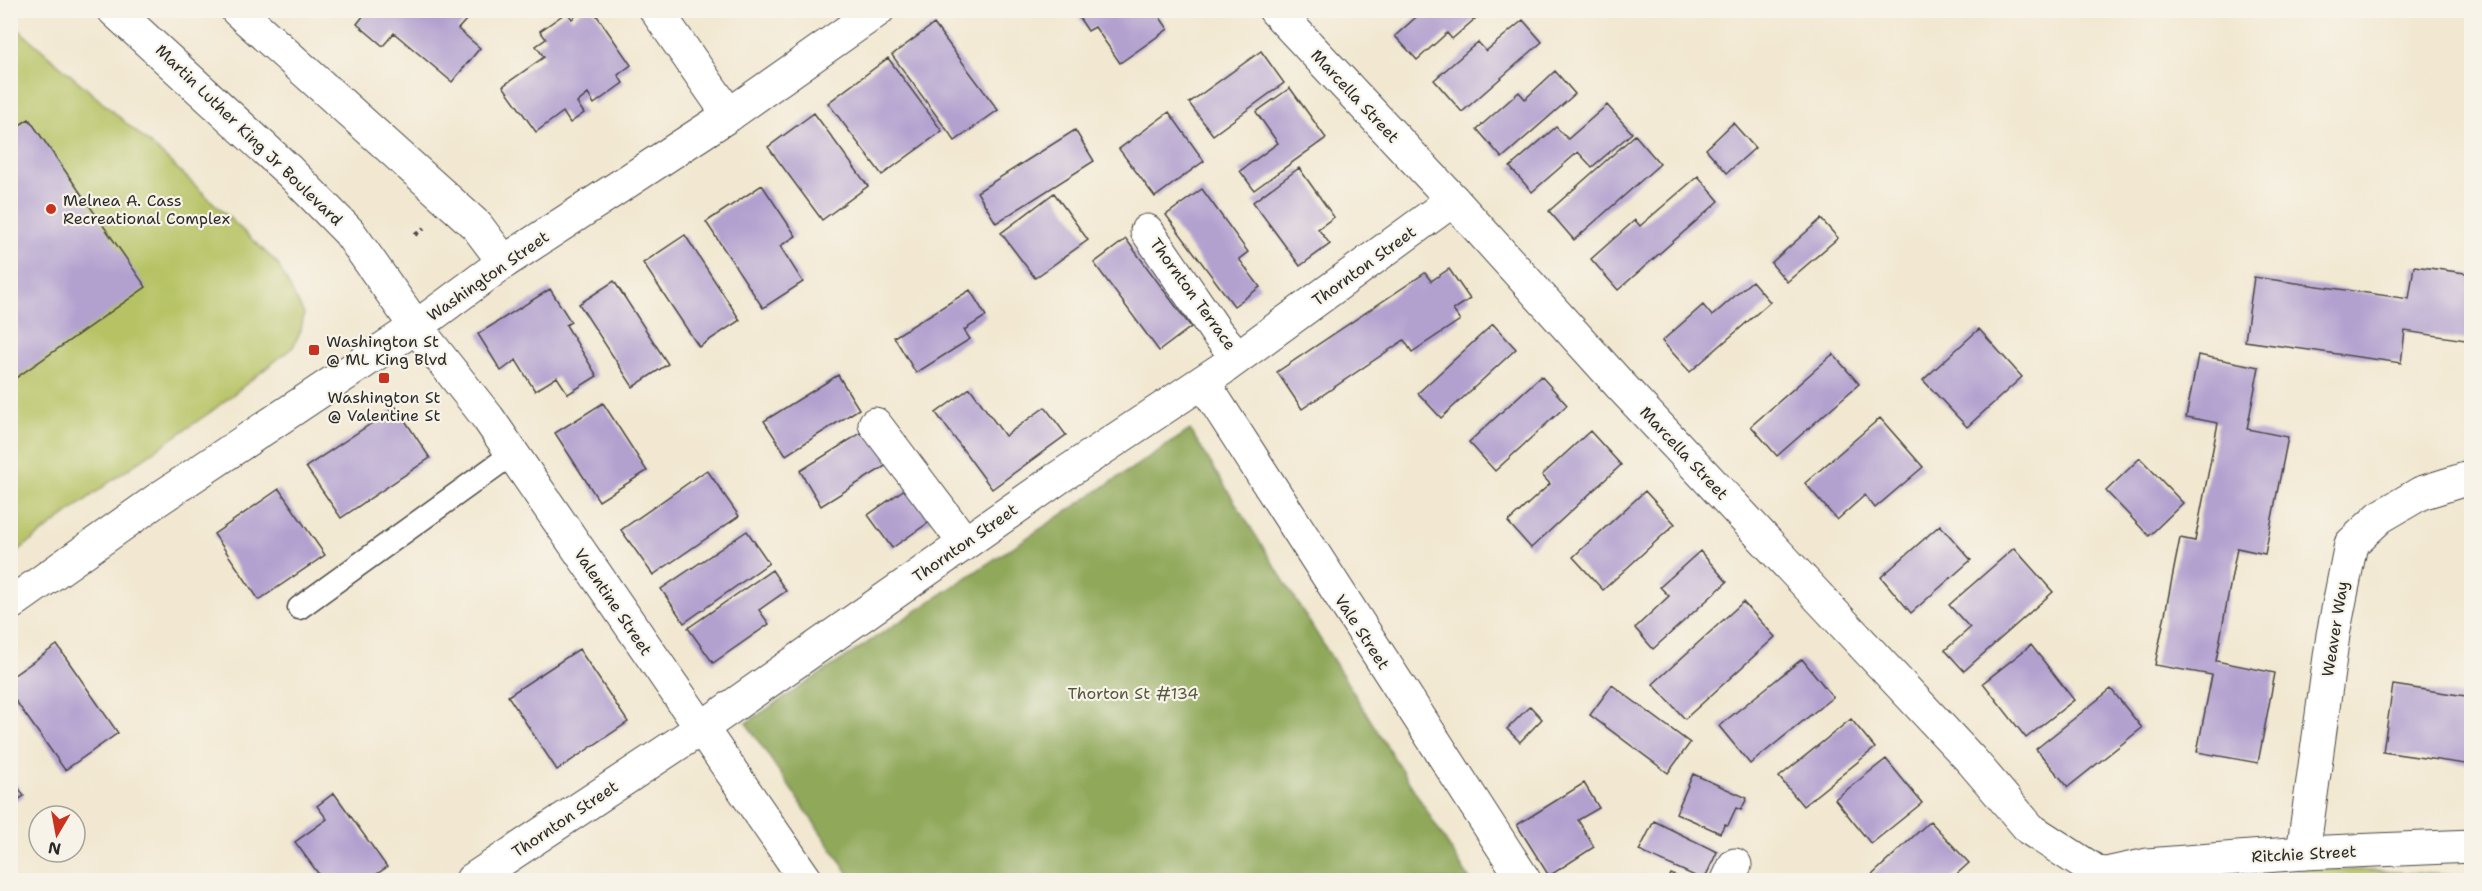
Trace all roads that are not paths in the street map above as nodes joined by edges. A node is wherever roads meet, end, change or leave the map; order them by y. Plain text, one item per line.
1 (114, 10) edge
2 (237, 10) edge
3 (656, 10) edge
4 (878, 10) edge
5 (1275, 10) edge
6 (729, 114) junction
7 (1453, 200) junction
8 (1147, 231) dead end
9 (504, 262) junction
10 (416, 327) junction
11 (1239, 357) junction
12 (1203, 382) junction
13 (875, 424) dead end
14 (512, 454) junction
15 (2472, 477) edge
16 (965, 543) junction
17 (10, 604) edge
18 (299, 608) dead end
19 (700, 729) junction
20 (2472, 846) edge
21 (2303, 853) junction
22 (2098, 878) edge
23 (472, 880) edge
24 (806, 880) edge
25 (1524, 880) edge

1 - 10 street, Martin Luther King Jr Boulevard
2 - 9 street
3 - 6 street
4 - 6 street, Washington Street
5 - 7 street, Marcella Street
6 - 9 street, Washington Street
7 - 11 street, Thornton Street
7 - 22 street, Marcella Street
8 - 11 street, Thornton Terrace
9 - 10 street, Washington Street
10 - 14 street, Valentine Street
10 - 17 street, Washington Street
11 - 12 street, Thornton Street
12 - 16 street, Thornton Street
12 - 25 street, Vale Street
13 - 16 street
14 - 18 lane
14 - 19 street, Valentine Street
15 - 21 street, Weaver Way
16 - 19 street, Thornton Street
19 - 23 street, Thornton Street
19 - 24 street, Valentine Street
20 - 21 street, Ritchie Street
21 - 22 street, Ritchie Street

